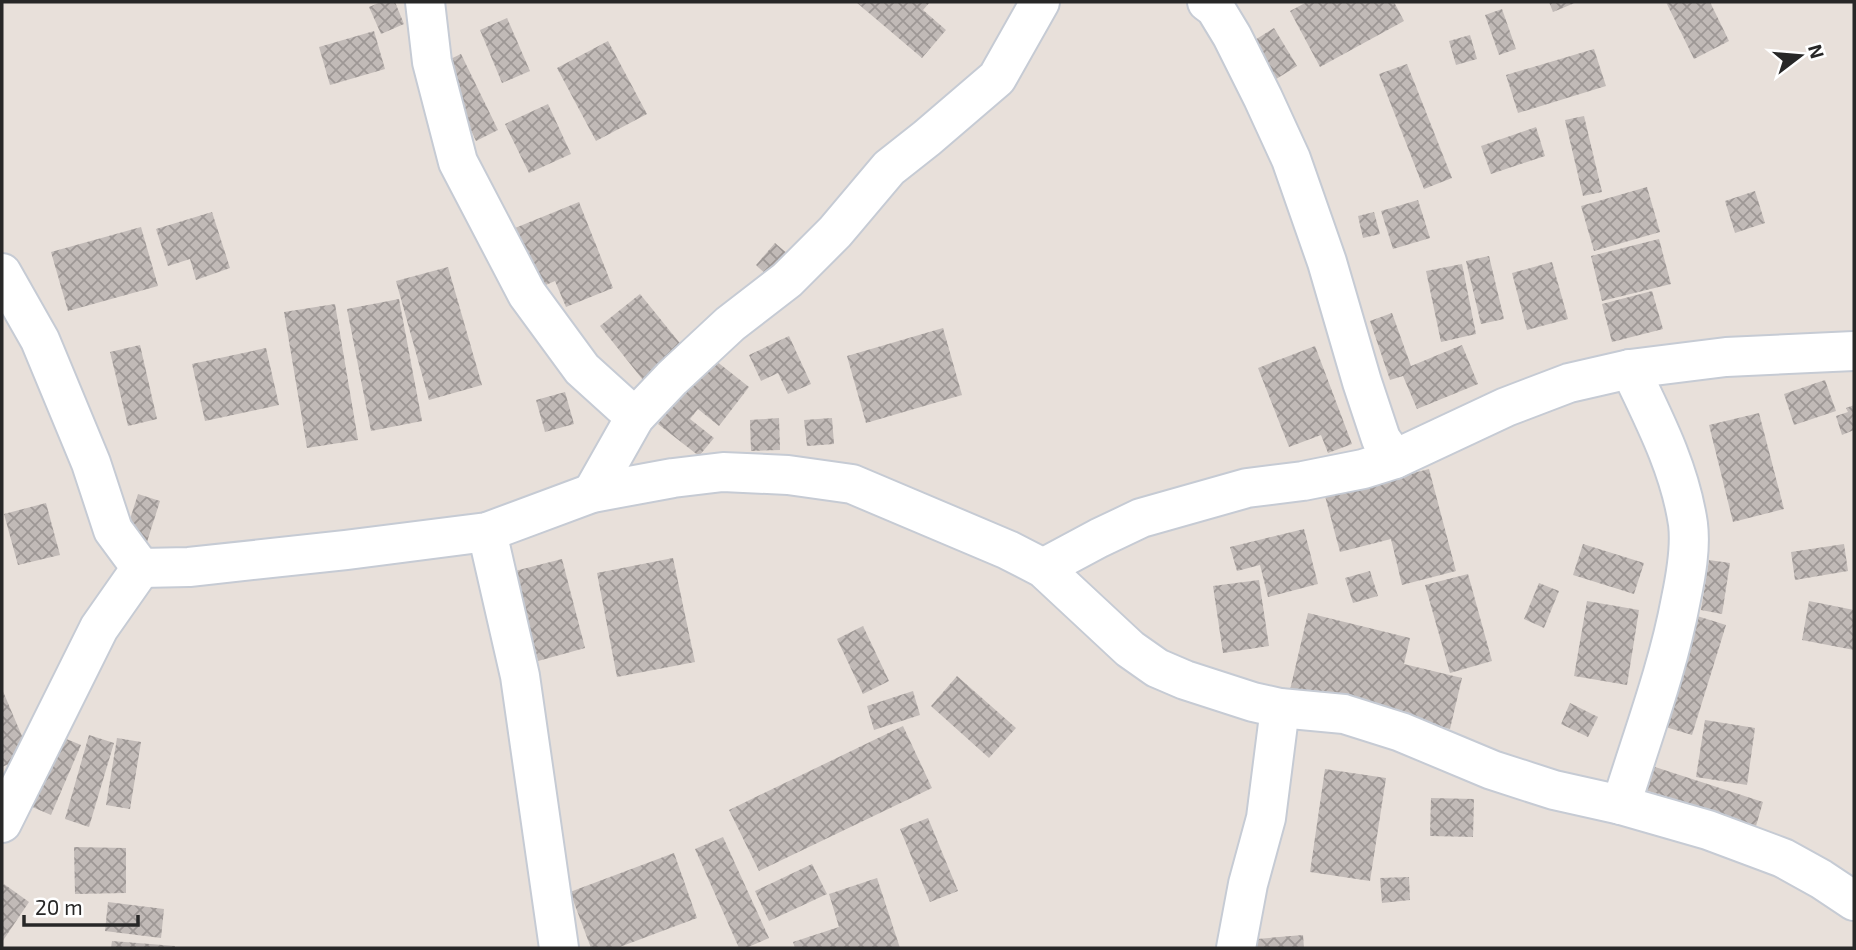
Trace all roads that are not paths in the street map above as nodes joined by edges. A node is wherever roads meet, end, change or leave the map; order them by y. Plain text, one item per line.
1 (425, 2) edge
2 (1040, 2) edge
3 (1208, 2) edge
4 (2, 273) edge
5 (1854, 351) edge
6 (1630, 369) junction
7 (635, 417) junction
8 (1395, 459) junction
9 (592, 493) junction
10 (487, 532) junction
11 (141, 568) junction
12 (1043, 568) junction
13 (1280, 708) junction
14 (1621, 805) junction
15 (2, 823) edge
16 (1854, 901) edge
17 (559, 948) edge
18 (1236, 948) edge

1 - 7 street
2 - 7 street
3 - 8 street
4 - 11 street
5 - 6 street
6 - 8 street
6 - 14 street
7 - 9 street
8 - 12 street
9 - 10 street
9 - 12 street
10 - 11 street
10 - 17 street
11 - 15 street
12 - 13 street
13 - 14 street
13 - 18 street
14 - 16 street

